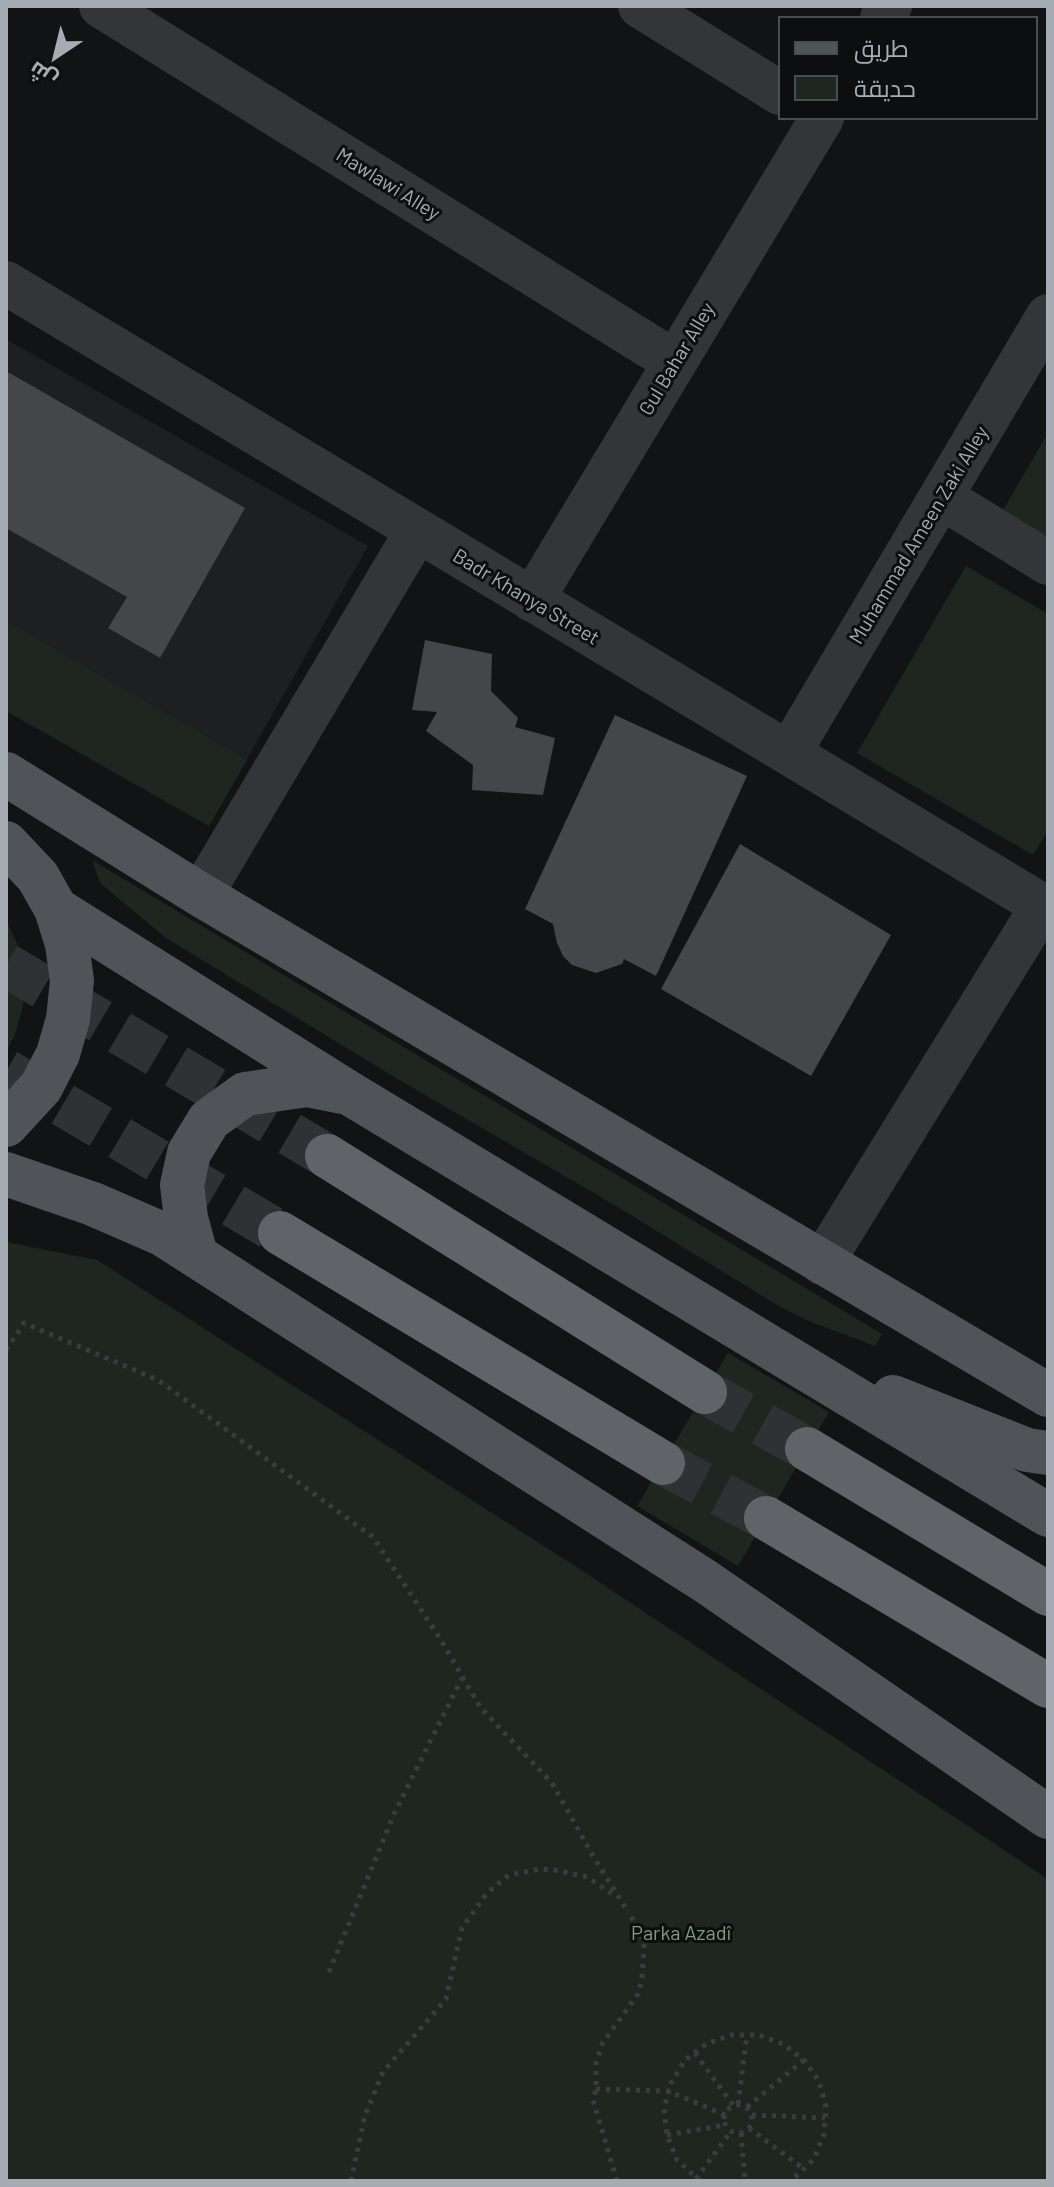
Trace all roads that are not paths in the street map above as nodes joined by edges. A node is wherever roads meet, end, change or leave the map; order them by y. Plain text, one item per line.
1 (101, 6) edge
2 (640, 6) edge
3 (778, 92) edge
4 (820, 120) edge
5 (6, 283) edge
6 (1048, 316) edge
7 (675, 362) junction
8 (941, 497) junction
9 (417, 531) junction
10 (1048, 563) edge
11 (532, 600) junction
12 (789, 753) junction
13 (6, 774) edge
14 (6, 843) edge
15 (201, 895) junction
16 (1046, 907) edge
17 (56, 909) junction
18 (349, 1093) junction
19 (6, 1125) edge
20 (327, 1156) tunnel mouth
21 (6, 1174) edge
22 (280, 1233) tunnel mouth
23 (196, 1255) junction
24 (822, 1263) junction
25 (771, 1348) junction
26 (705, 1392) tunnel mouth
27 (1048, 1395) edge
28 (807, 1449) tunnel mouth
29 (1048, 1453) edge
30 (663, 1463) tunnel mouth
31 (1048, 1515) edge
32 (766, 1518) tunnel mouth
33 (1048, 1594) edge
34 (1048, 1686) edge
35 (1048, 1817) edge

1 - 7 street, Mawlawi Alley
2 - 3 street
4 - 7 street, Gul Bahar Alley
5 - 9 street, Badr Khanya Street
6 - 8 street, Muhammad Ameen Zaki Alley
7 - 11 street, Gul Bahar Alley
8 - 10 street
8 - 12 street, Muhammad Ameen Zaki Alley
9 - 11 street, Badr Khanya Street
9 - 15 street
11 - 12 street, Badr Khanya Street
12 - 16 street, Badr Khanya Street
13 - 15 main road
14 - 17 main road
15 - 24 main road
16 - 24 street
17 - 18 main road
17 - 19 main road
18 - 23 main road
18 - 25 main road
20 - 26 highway
21 - 23 main road
22 - 30 highway
23 - 35 main road
24 - 27 main road
25 - 29 main road
25 - 31 main road
28 - 33 highway
32 - 34 highway

